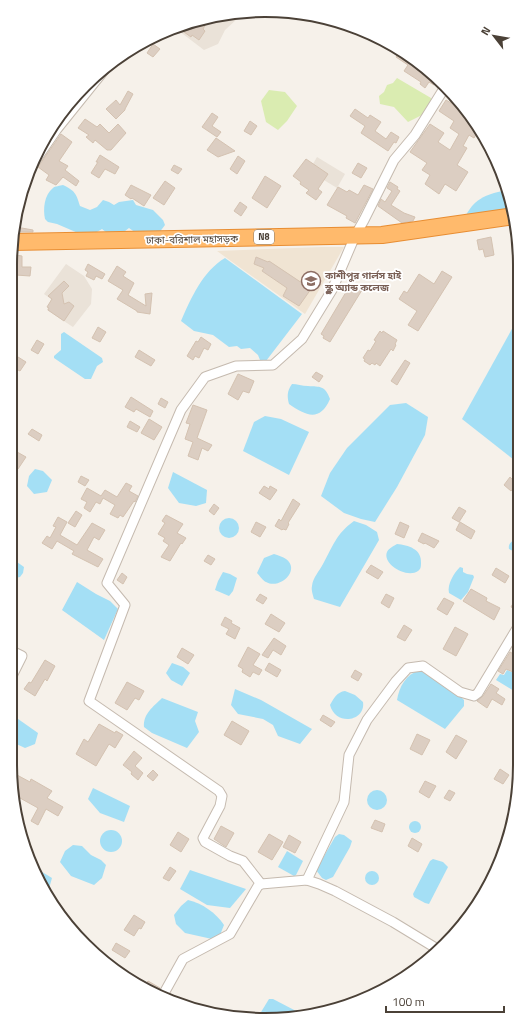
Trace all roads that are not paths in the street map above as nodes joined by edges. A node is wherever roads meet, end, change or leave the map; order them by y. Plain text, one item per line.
1 (442, 92) edge
2 (82, 98) edge
3 (61, 123) edge
4 (508, 217) edge
5 (355, 236) junction
6 (18, 242) edge
7 (513, 635) edge
8 (17, 654) edge
9 (17, 666) edge
10 (307, 880) junction
11 (261, 884) junction
12 (433, 947) edge
13 (165, 992) edge

1 - 5 street
2 - 3 street
4 - 5 highway, ঢাকা-বরিশাল মহাসড়ক / N8
5 - 6 highway, ঢাকা-বরিশাল মহাসড়ক / N8
5 - 11 street
7 - 10 street
8 - 9 street
10 - 11 street
10 - 12 street
11 - 13 street

